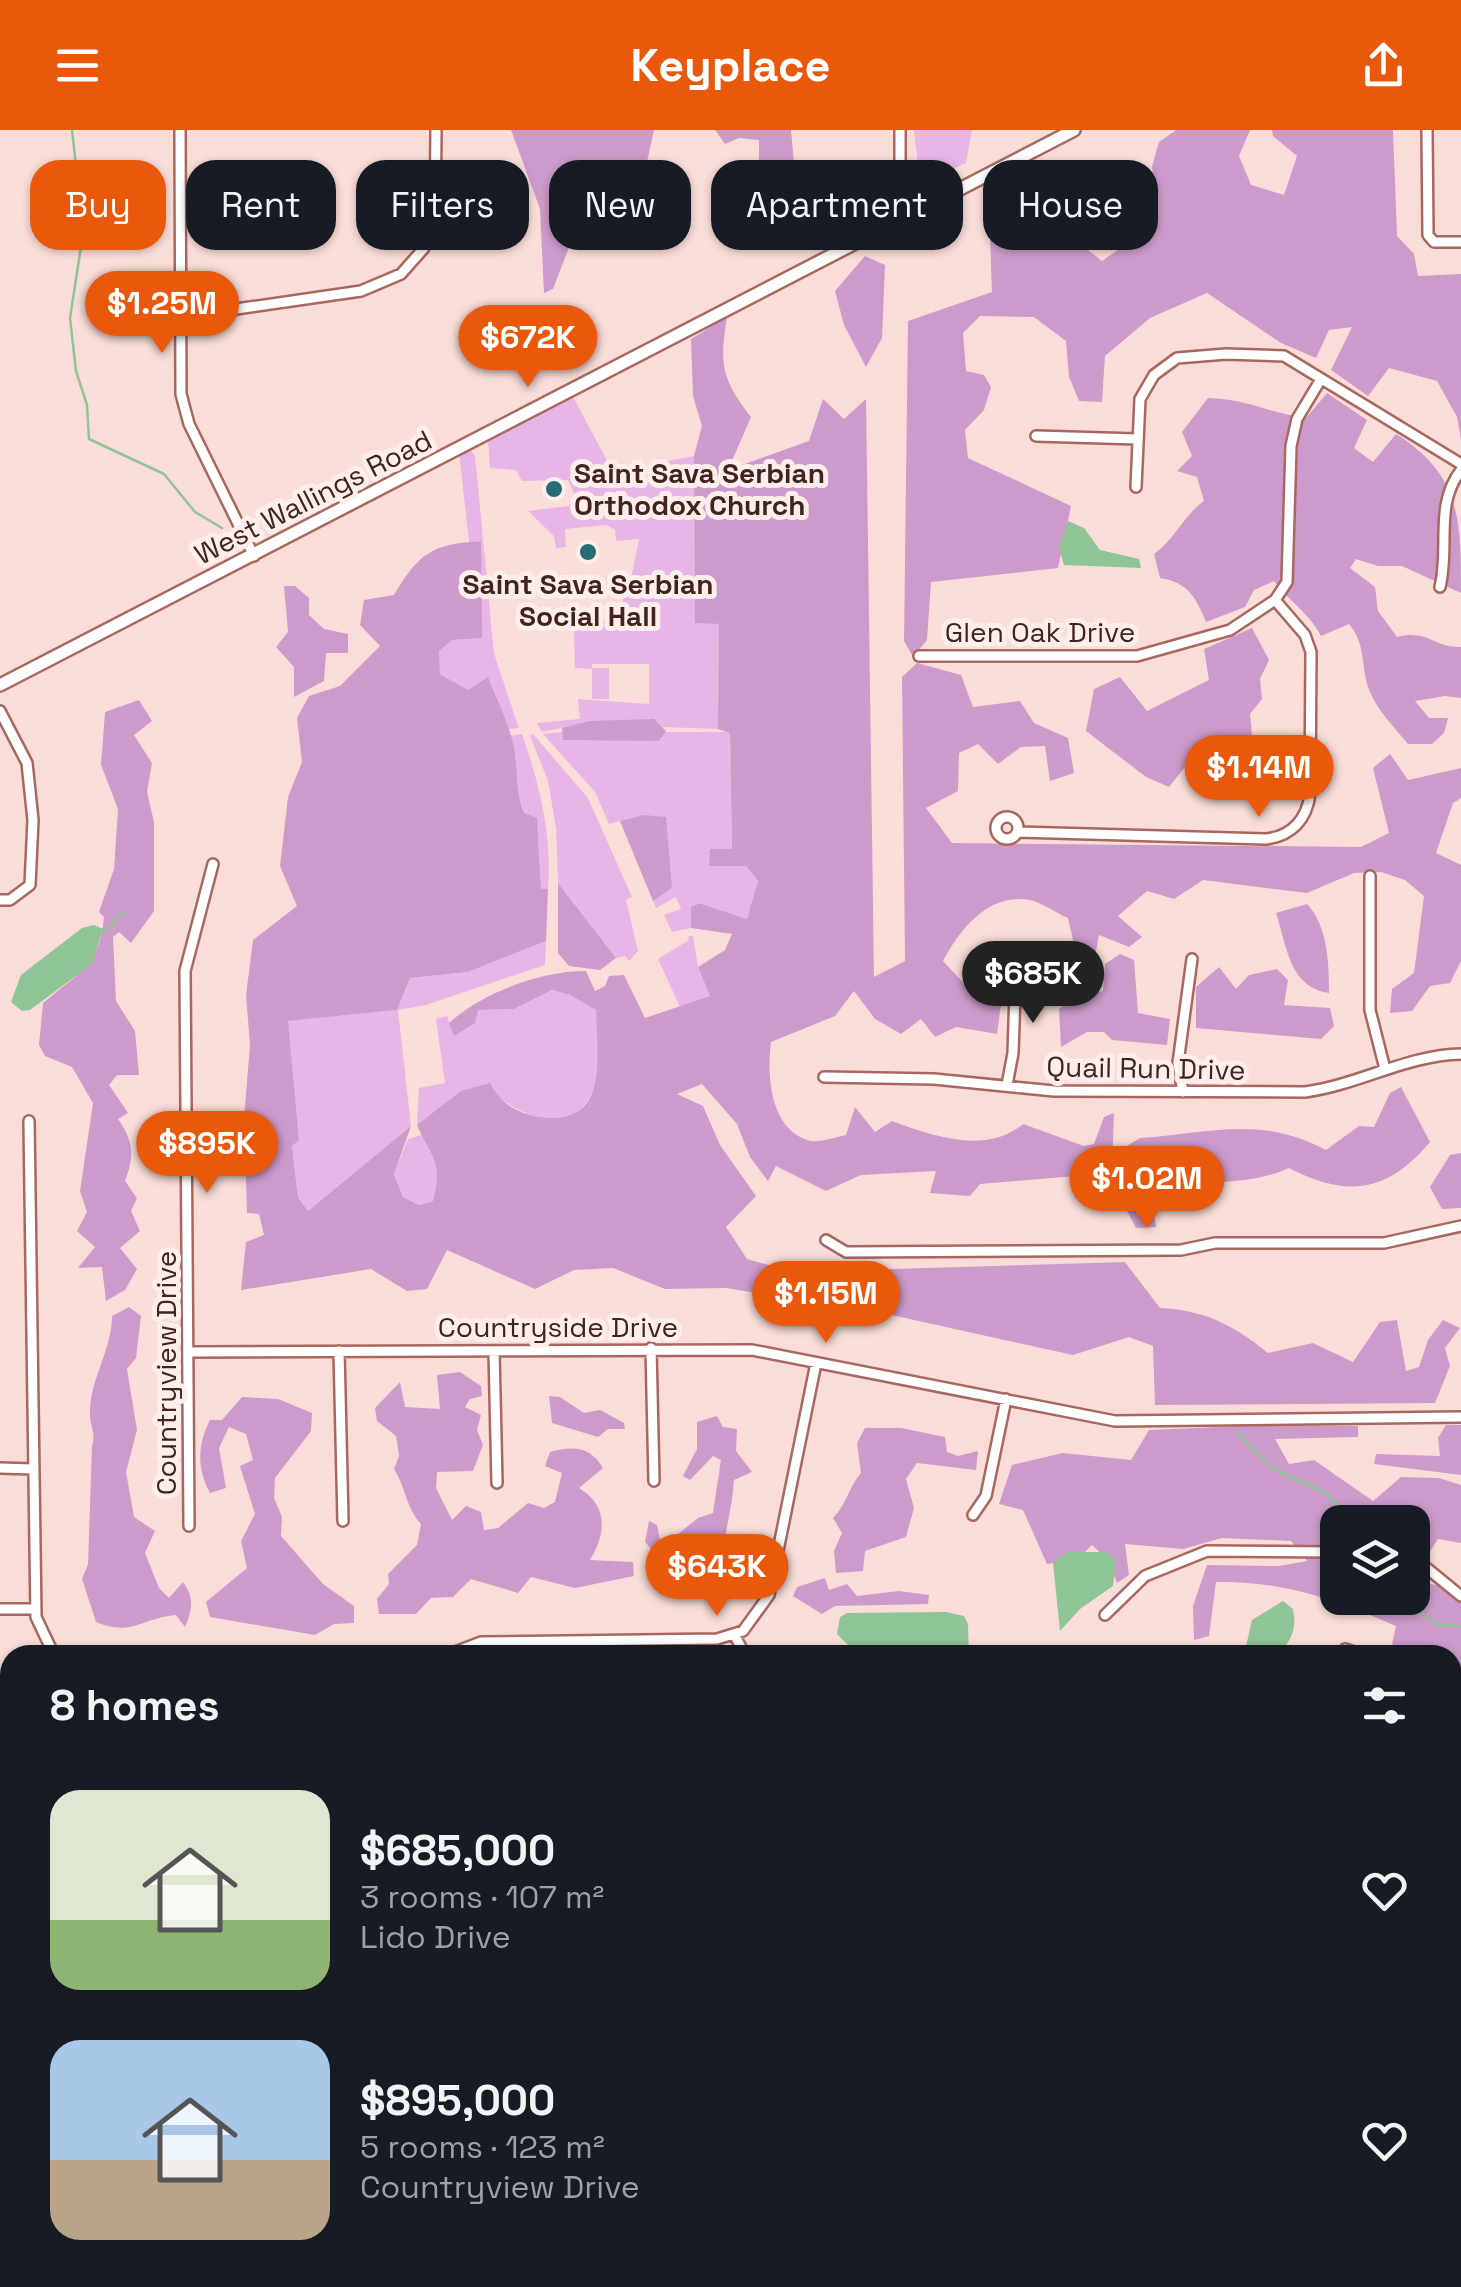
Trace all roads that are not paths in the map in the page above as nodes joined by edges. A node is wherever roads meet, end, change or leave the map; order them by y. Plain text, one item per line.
1 (180, 130) edge
2 (436, 130) edge
3 (900, 130) edge
4 (1074, 130) edge
5 (1427, 130) edge
6 (900, 160) edge
7 (963, 187) edge
8 (1461, 242) edge
9 (841, 250) edge
10 (181, 318) junction
11 (1321, 379) junction
12 (1036, 436) dead end
13 (1137, 439) junction
14 (1461, 467) edge
15 (1136, 487) dead end
16 (254, 556) junction
17 (1440, 587) dead end
18 (1274, 600) junction
19 (919, 656) dead end
20 (0, 685) edge
21 (0, 711) edge
22 (1018, 832) dead end
23 (213, 864) dead end
24 (1370, 876) dead end
25 (0, 900) edge
26 (1192, 959) dead end
27 (1016, 962) dead end
28 (1461, 1054) edge
29 (1385, 1069) junction
30 (824, 1077) dead end
31 (1007, 1085) junction
32 (1183, 1092) junction
33 (28, 1121) dead end
34 (1461, 1226) edge
35 (826, 1240) dead end
36 (651, 1348) junction
37 (339, 1351) junction
38 (494, 1351) junction
39 (188, 1352) junction
40 (816, 1364) junction
41 (1006, 1399) junction
42 (1461, 1417) edge
43 (0, 1468) edge
44 (33, 1469) junction
45 (654, 1481) dead end
46 (497, 1483) dead end
47 (973, 1515) dead end
48 (343, 1521) dead end
49 (189, 1526) dead end
50 (1320, 1552) edge
51 (1430, 1571) edge
52 (1461, 1596) edge
53 (0, 1609) edge
54 (36, 1609) junction
55 (1104, 1615) dead end
56 (734, 1634) junction
57 (519, 1642) joint
58 (48, 1645) edge
59 (473, 1645) edge
60 (740, 1645) edge

1 - 10 street
2 - 10 street
3 - 6 street
4 - 7 street, West Wallings Road
5 - 8 street
9 - 16 street, West Wallings Road
10 - 16 street
11 - 13 street
11 - 14 street
11 - 18 street
12 - 13 street
13 - 15 street
14 - 17 street
16 - 20 street, West Wallings Road
18 - 19 street, Glen Oak Drive
18 - 22 street
21 - 25 street
23 - 39 street, Countryview Drive
24 - 29 street
26 - 32 street
27 - 31 street
28 - 29 street, Quail Run Drive
29 - 32 street, Quail Run Drive
30 - 31 street, Quail Run Drive
31 - 32 street, Quail Run Drive
33 - 44 street
34 - 35 street
36 - 38 street, Countryside Drive
36 - 40 street, Countryside Drive
36 - 45 street
37 - 38 street, Countryside Drive
37 - 39 street, Countryside Drive
37 - 48 street
38 - 46 street
39 - 49 street, Countryview Drive
40 - 41 street, Countryside Drive
40 - 56 street
41 - 42 street, Countryside Drive
41 - 47 street
43 - 44 street
44 - 54 street
50 - 55 street
51 - 52 street
53 - 54 street
54 - 58 street
56 - 57 street
56 - 60 street
57 - 59 street

